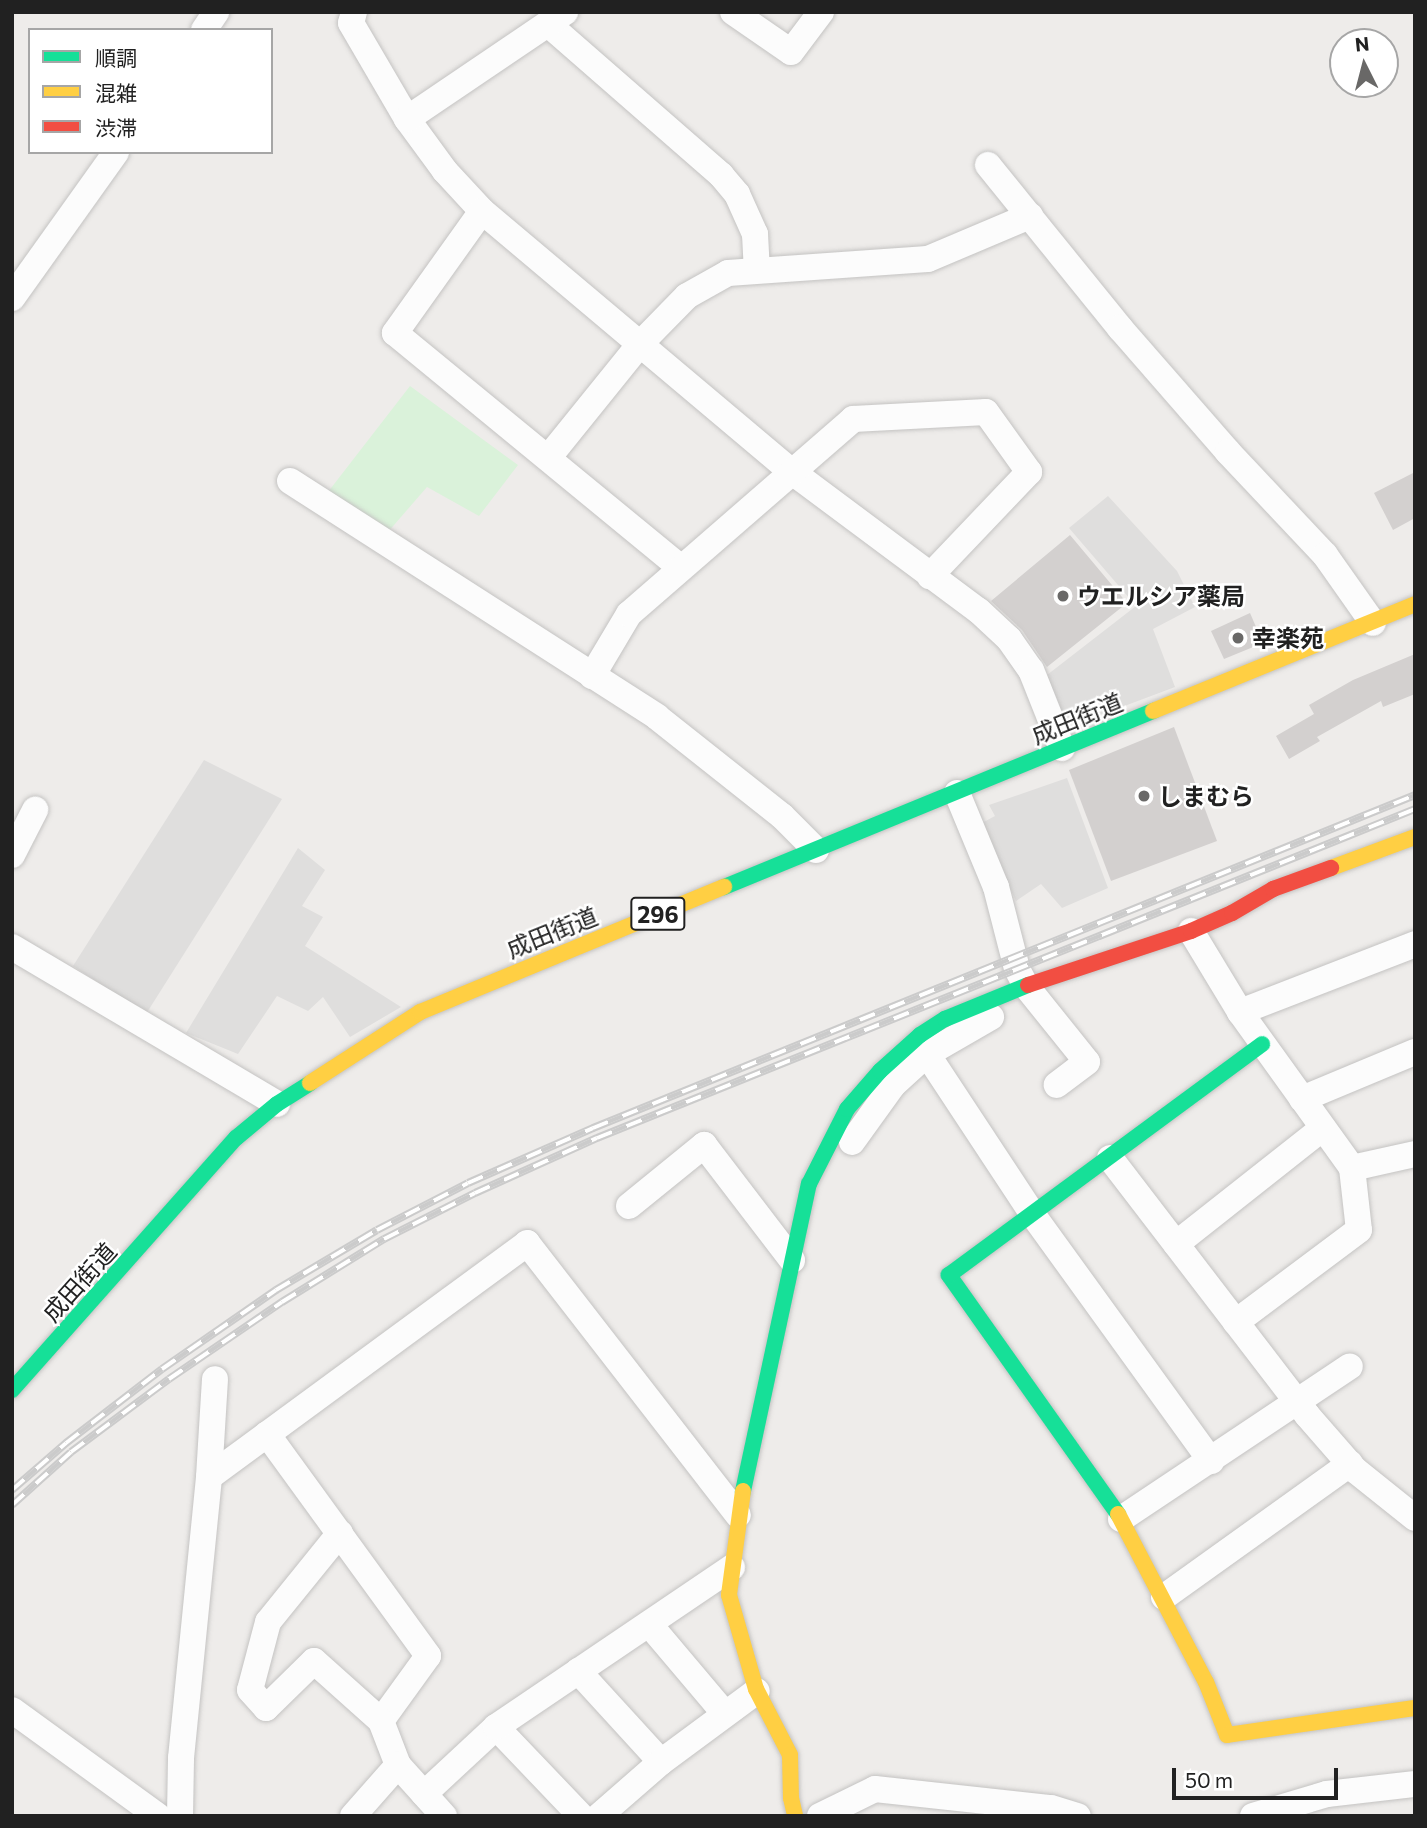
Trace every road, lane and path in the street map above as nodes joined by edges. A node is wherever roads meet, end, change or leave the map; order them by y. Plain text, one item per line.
1 (216, 12) edge
2 (354, 12) edge
3 (733, 12) edge
4 (821, 12) edge
5 (556, 18) edge
6 (205, 28) edge
7 (407, 119) junction
8 (115, 154) edge
9 (988, 165) dead end
10 (482, 211) junction
11 (1030, 216) junction
12 (757, 270) junction
13 (12, 298) edge
14 (640, 344) junction
15 (548, 458) junction
16 (791, 471) junction
17 (289, 481) dead end
18 (681, 568) junction
19 (930, 576) junction
20 (1415, 604) edge
21 (1373, 623) junction
22 (592, 676) junction
23 (1062, 748) junction
24 (957, 793) junction
25 (35, 810) dead end
26 (1415, 837) edge
27 (816, 850) junction
28 (12, 855) edge
29 (1191, 931) junction
30 (1415, 944) edge
31 (12, 947) edge
32 (1019, 989) junction
33 (1240, 1012) junction
34 (1262, 1044) junction
35 (1415, 1052) edge
36 (927, 1054) junction
37 (1057, 1085) dead end
38 (1302, 1099) junction
39 (277, 1104) junction
40 (1323, 1128) junction
41 (852, 1142) dead end
42 (1415, 1154) edge
43 (1111, 1158) junction
44 (1352, 1168) junction
45 (629, 1206) dead end
46 (1033, 1215) junction
47 (1176, 1244) junction
48 (792, 1260) junction
49 (1237, 1322) junction
50 (1350, 1366) dead end
51 (215, 1379) dead end
52 (12, 1390) edge
53 (1298, 1402) junction
54 (267, 1434) junction
55 (1211, 1461) junction
56 (1350, 1464) junction
57 (209, 1477) junction
58 (738, 1515) junction
59 (1415, 1518) edge
60 (1121, 1519) junction
61 (340, 1533) junction
62 (732, 1567) junction
63 (1164, 1597) junction
64 (649, 1624) junction
65 (578, 1671) junction
66 (757, 1691) junction
67 (1415, 1708) edge
68 (12, 1710) edge
69 (724, 1714) junction
70 (381, 1721) junction
71 (496, 1727) junction
72 (661, 1762) junction
73 (398, 1765) junction
74 (1415, 1784) edge
75 (424, 1794) junction
76 (158, 1816) edge
77 (180, 1816) edge
78 (353, 1816) edge
79 (443, 1816) edge
80 (581, 1816) edge
81 (599, 1816) edge
82 (795, 1816) edge
83 (820, 1816) edge
84 (1078, 1816) edge
85 (1253, 1816) edge

1 - 6 street
2 - 7 street
3 - 4 street
5 - 7 street
5 - 12 street
7 - 10 street
8 - 13 street
9 - 11 street
10 - 14 street
10 - 15 street
11 - 12 street
11 - 21 street
12 - 14 street
14 - 15 street
14 - 16 street
15 - 18 street
16 - 18 street
16 - 19 street
16 - 19 street
17 - 22 street
18 - 22 street
19 - 23 street
20 - 21 main road, 成田街道 / 296
21 - 23 main road, 成田街道 / 296
22 - 27 street
23 - 24 main road, 成田街道 / 296
24 - 27 main road, 成田街道 / 296
24 - 32 street
25 - 28 street
26 - 29 main road
27 - 39 main road, 成田街道 / 296
29 - 32 main road
29 - 33 street
30 - 33 street
31 - 39 street
32 - 36 street
32 - 37 street
32 - 48 main road
33 - 34 street
34 - 38 street
34 - 43 main road
35 - 38 street
36 - 41 street
36 - 46 street
38 - 40 street
39 - 52 main road, 成田街道 / 296
40 - 44 street
40 - 47 street
42 - 44 street
43 - 46 main road
43 - 47 street
44 - 49 street
45 - 48 street
46 - 55 street
46 - 60 main road
47 - 49 street
48 - 58 main road
49 - 53 street
50 - 53 street
51 - 57 street
53 - 55 street
53 - 56 street
54 - 57 street
54 - 58 street
54 - 61 street
55 - 60 street
56 - 59 street
56 - 63 street
57 - 77 street
58 - 62 main road
60 - 63 main road
61 - 70 street
61 - 70 street
62 - 64 street
62 - 66 main road
63 - 67 main road
64 - 65 street
64 - 69 street
65 - 71 street
65 - 72 street
66 - 69 street
66 - 82 main road
68 - 76 street
69 - 72 street
70 - 73 street
71 - 75 street
71 - 80 street
72 - 81 street
73 - 75 street
73 - 78 street
74 - 85 street
75 - 79 street
83 - 84 street

